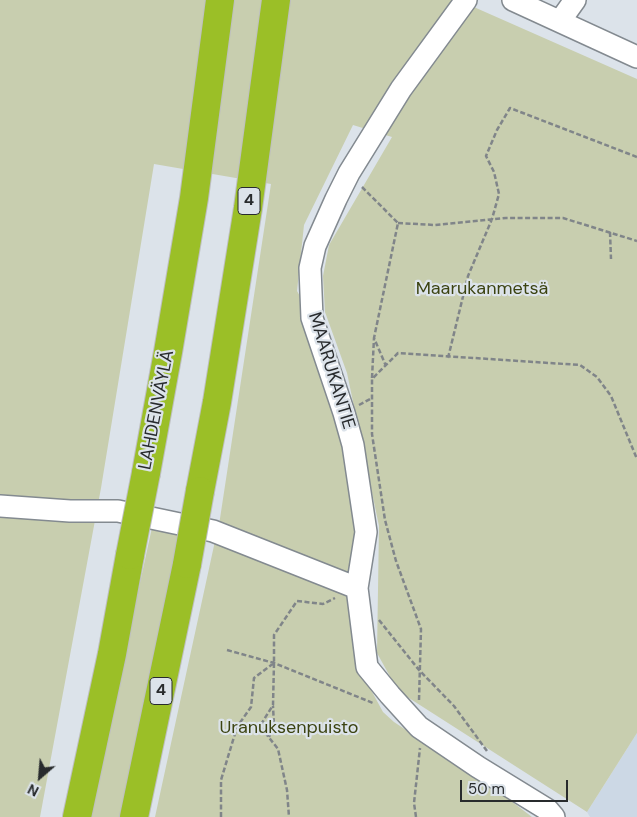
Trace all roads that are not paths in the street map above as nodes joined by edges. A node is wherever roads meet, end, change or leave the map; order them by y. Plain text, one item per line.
1 (220, 0) edge
2 (276, 0) edge
3 (513, 0) edge
4 (576, 0) edge
5 (461, 7) edge
6 (560, 21) junction
7 (637, 57) edge
8 (0, 506) edge
9 (357, 588) junction
10 (112, 654) junction
11 (61, 817) edge
12 (77, 817) edge
13 (134, 817) edge
14 (554, 817) edge

1 - 10 highway, LAHDENVÄYLÄ, bridge
2 - 13 highway, 4, bridge
3 - 6 street
4 - 6 street
5 - 9 street, MAARUKANTIE
6 - 7 street
8 - 9 street
9 - 14 street, MAARUKANTIE
10 - 11 highway
10 - 12 highway, LAHDENVÄYLÄ

